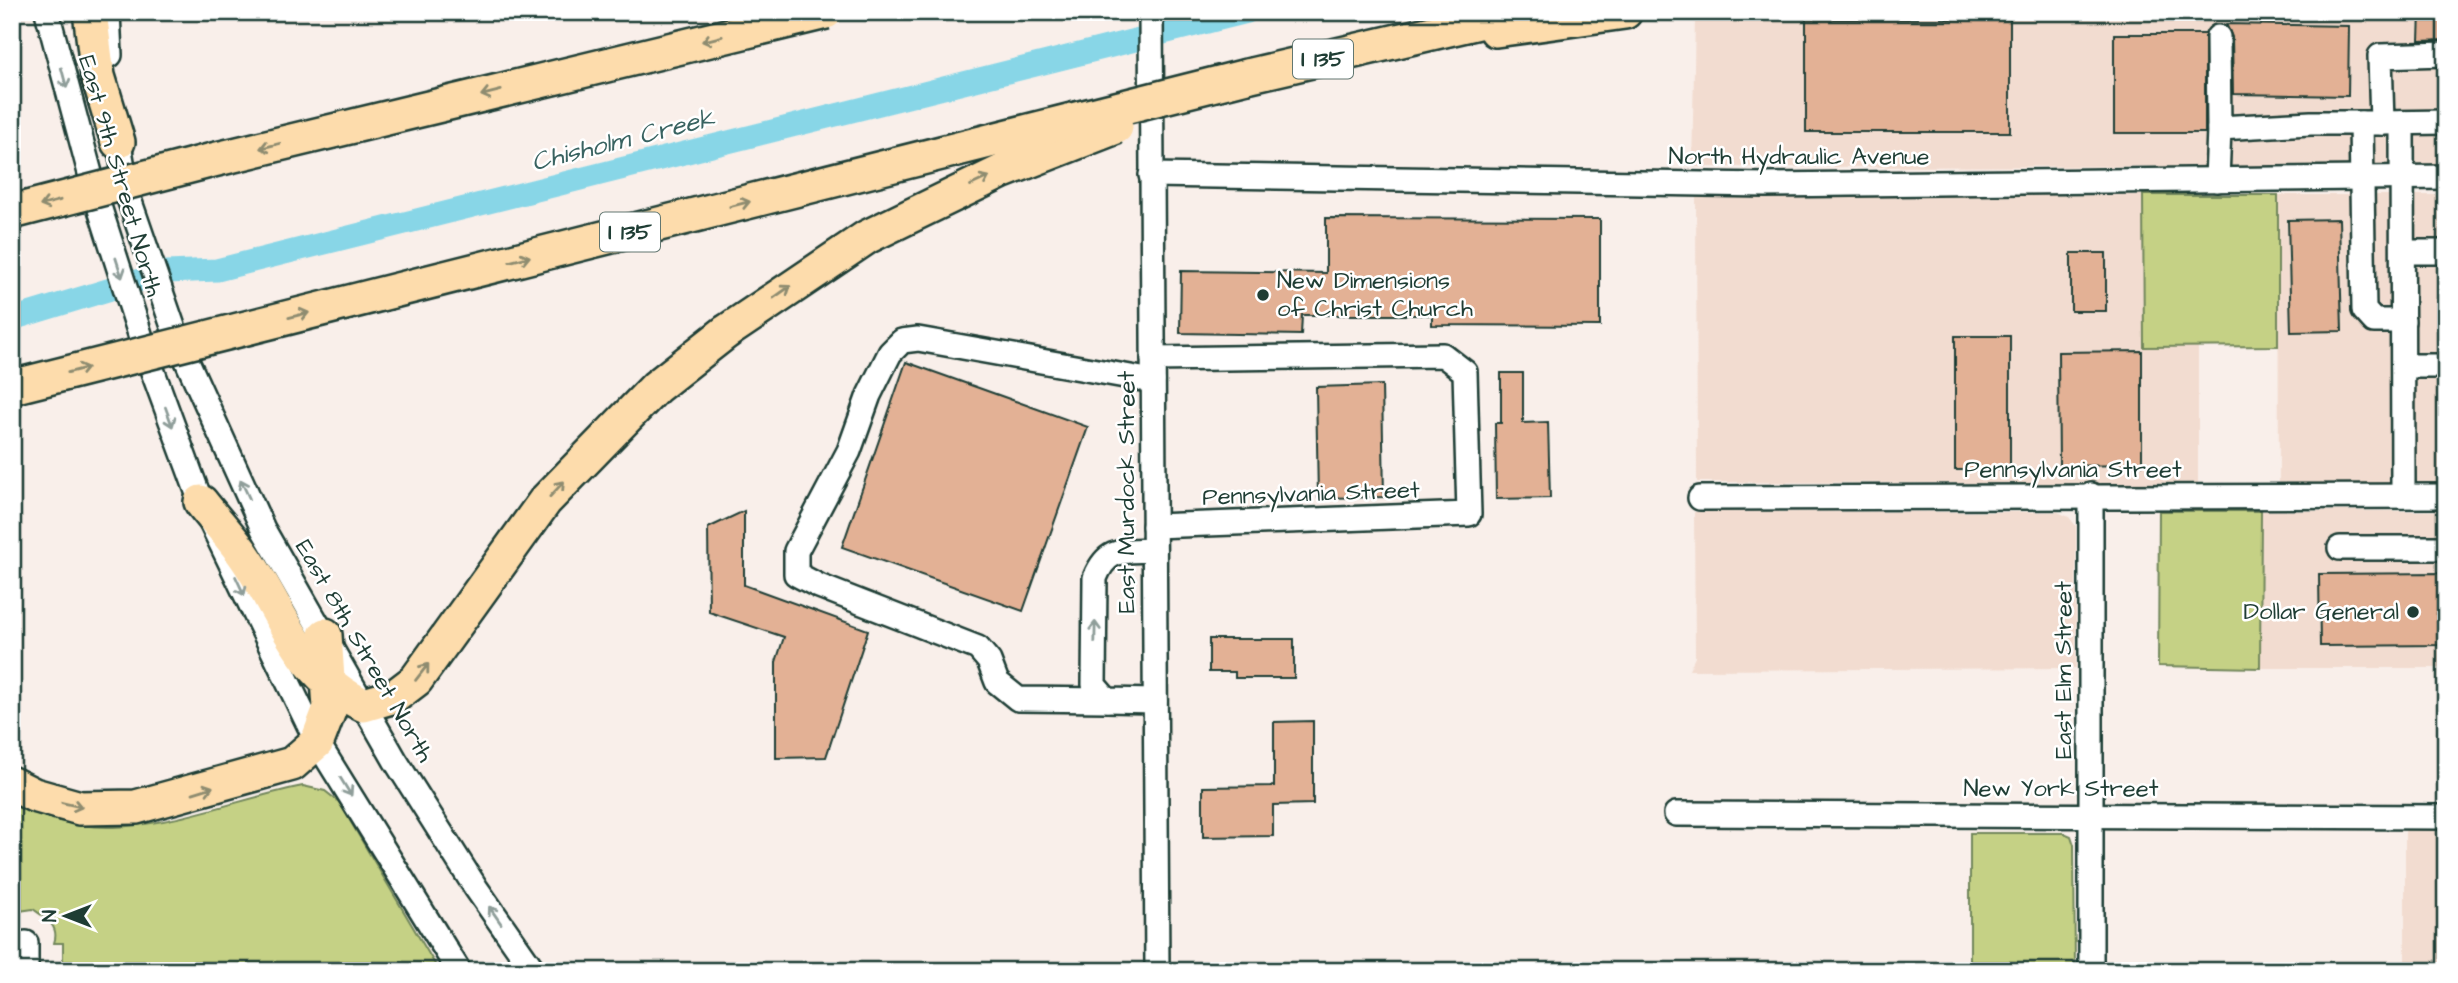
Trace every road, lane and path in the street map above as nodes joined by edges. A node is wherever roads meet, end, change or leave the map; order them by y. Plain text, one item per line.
1 (47, 12) edge
2 (90, 12) edge
3 (108, 12) edge
4 (826, 12) edge
5 (1151, 12) edge
6 (1521, 12) edge
7 (1626, 12) edge
8 (2218, 37) dead end
9 (1400, 43) junction
10 (2446, 54) edge
11 (1247, 76) junction
12 (2446, 121) edge
13 (2382, 123) junction
14 (2220, 128) junction
15 (118, 142) junction
16 (1151, 175) junction
17 (2446, 177) edge
18 (2363, 178) junction
19 (2402, 178) junction
20 (2217, 180) junction
21 (12, 212) edge
22 (2403, 252) junction
23 (2446, 252) edge
24 (2403, 321) junction
25 (178, 341) joint
26 (2403, 366) junction
27 (2446, 366) edge
28 (1153, 370) junction
29 (12, 387) edge
30 (2091, 495) junction
31 (2403, 496) junction
32 (2446, 496) edge
33 (1700, 498) dead end
34 (201, 502) junction
35 (1154, 526) junction
36 (2340, 548) dead end
37 (2446, 548) edge
38 (1154, 550) junction
39 (325, 635) junction
40 (330, 686) junction
41 (1100, 693) junction
42 (1155, 701) junction
43 (364, 705) junction
44 (317, 742) junction
45 (12, 783) edge
46 (1676, 814) dead end
47 (2090, 816) junction
48 (2446, 817) edge
49 (26, 943) dead end
50 (26, 971) edge
51 (459, 971) edge
52 (534, 971) edge
53 (1157, 971) edge
54 (2091, 971) edge

1 -> 34 street, East 9th Street North
2 - 15 highway
3 - 15 street, East 9th Street North
4 -> 21 highway, bridge
5 - 16 street, East Murdock Street
6 - 9 highway, I 135
7 - 9 highway
8 - 14 street
9 - 11 highway, I 135
10 - 13 street
29 -> 11 highway, I 135, bridge
43 -> 11 highway, bridge
12 - 13 street
13 - 14 street
13 - 18 street
13 - 19 street
14 - 20 street
15 - 25 street, East 9th Street North
16 - 20 street, North Hydraulic Avenue
16 - 28 street, East Murdock Street
17 - 19 street, North Hydraulic Avenue
18 - 19 street, North Hydraulic Avenue
18 - 20 street, North Hydraulic Avenue
18 - 24 street
19 - 22 street
22 - 23 street
22 - 24 street
24 - 26 street
39 -> 25 street, East 8th Street North
26 - 27 street
26 - 31 street
28 - 35 street, East Murdock Street
28 - 35 street, Pennsylvania Street
28 - 41 street
30 - 31 street, Pennsylvania Street
30 - 33 street, Pennsylvania Street
30 - 47 street, East Elm Street
31 - 32 street, Pennsylvania Street
34 - 40 highway
34 -> 44 street
35 - 38 street, East Murdock Street
36 - 37 street
41 -> 38 street
38 - 42 street, East Murdock Street
39 - 40 highway
39 - 43 street, East 8th Street North
40 - 43 highway
40 - 44 highway
41 - 42 street
42 - 53 street, East Murdock Street
52 -> 43 street, East 8th Street North
45 -> 44 highway
44 -> 51 street
46 - 47 street, New York Street
47 - 48 street, New York Street
47 - 54 street, East Elm Street
49 - 50 street

